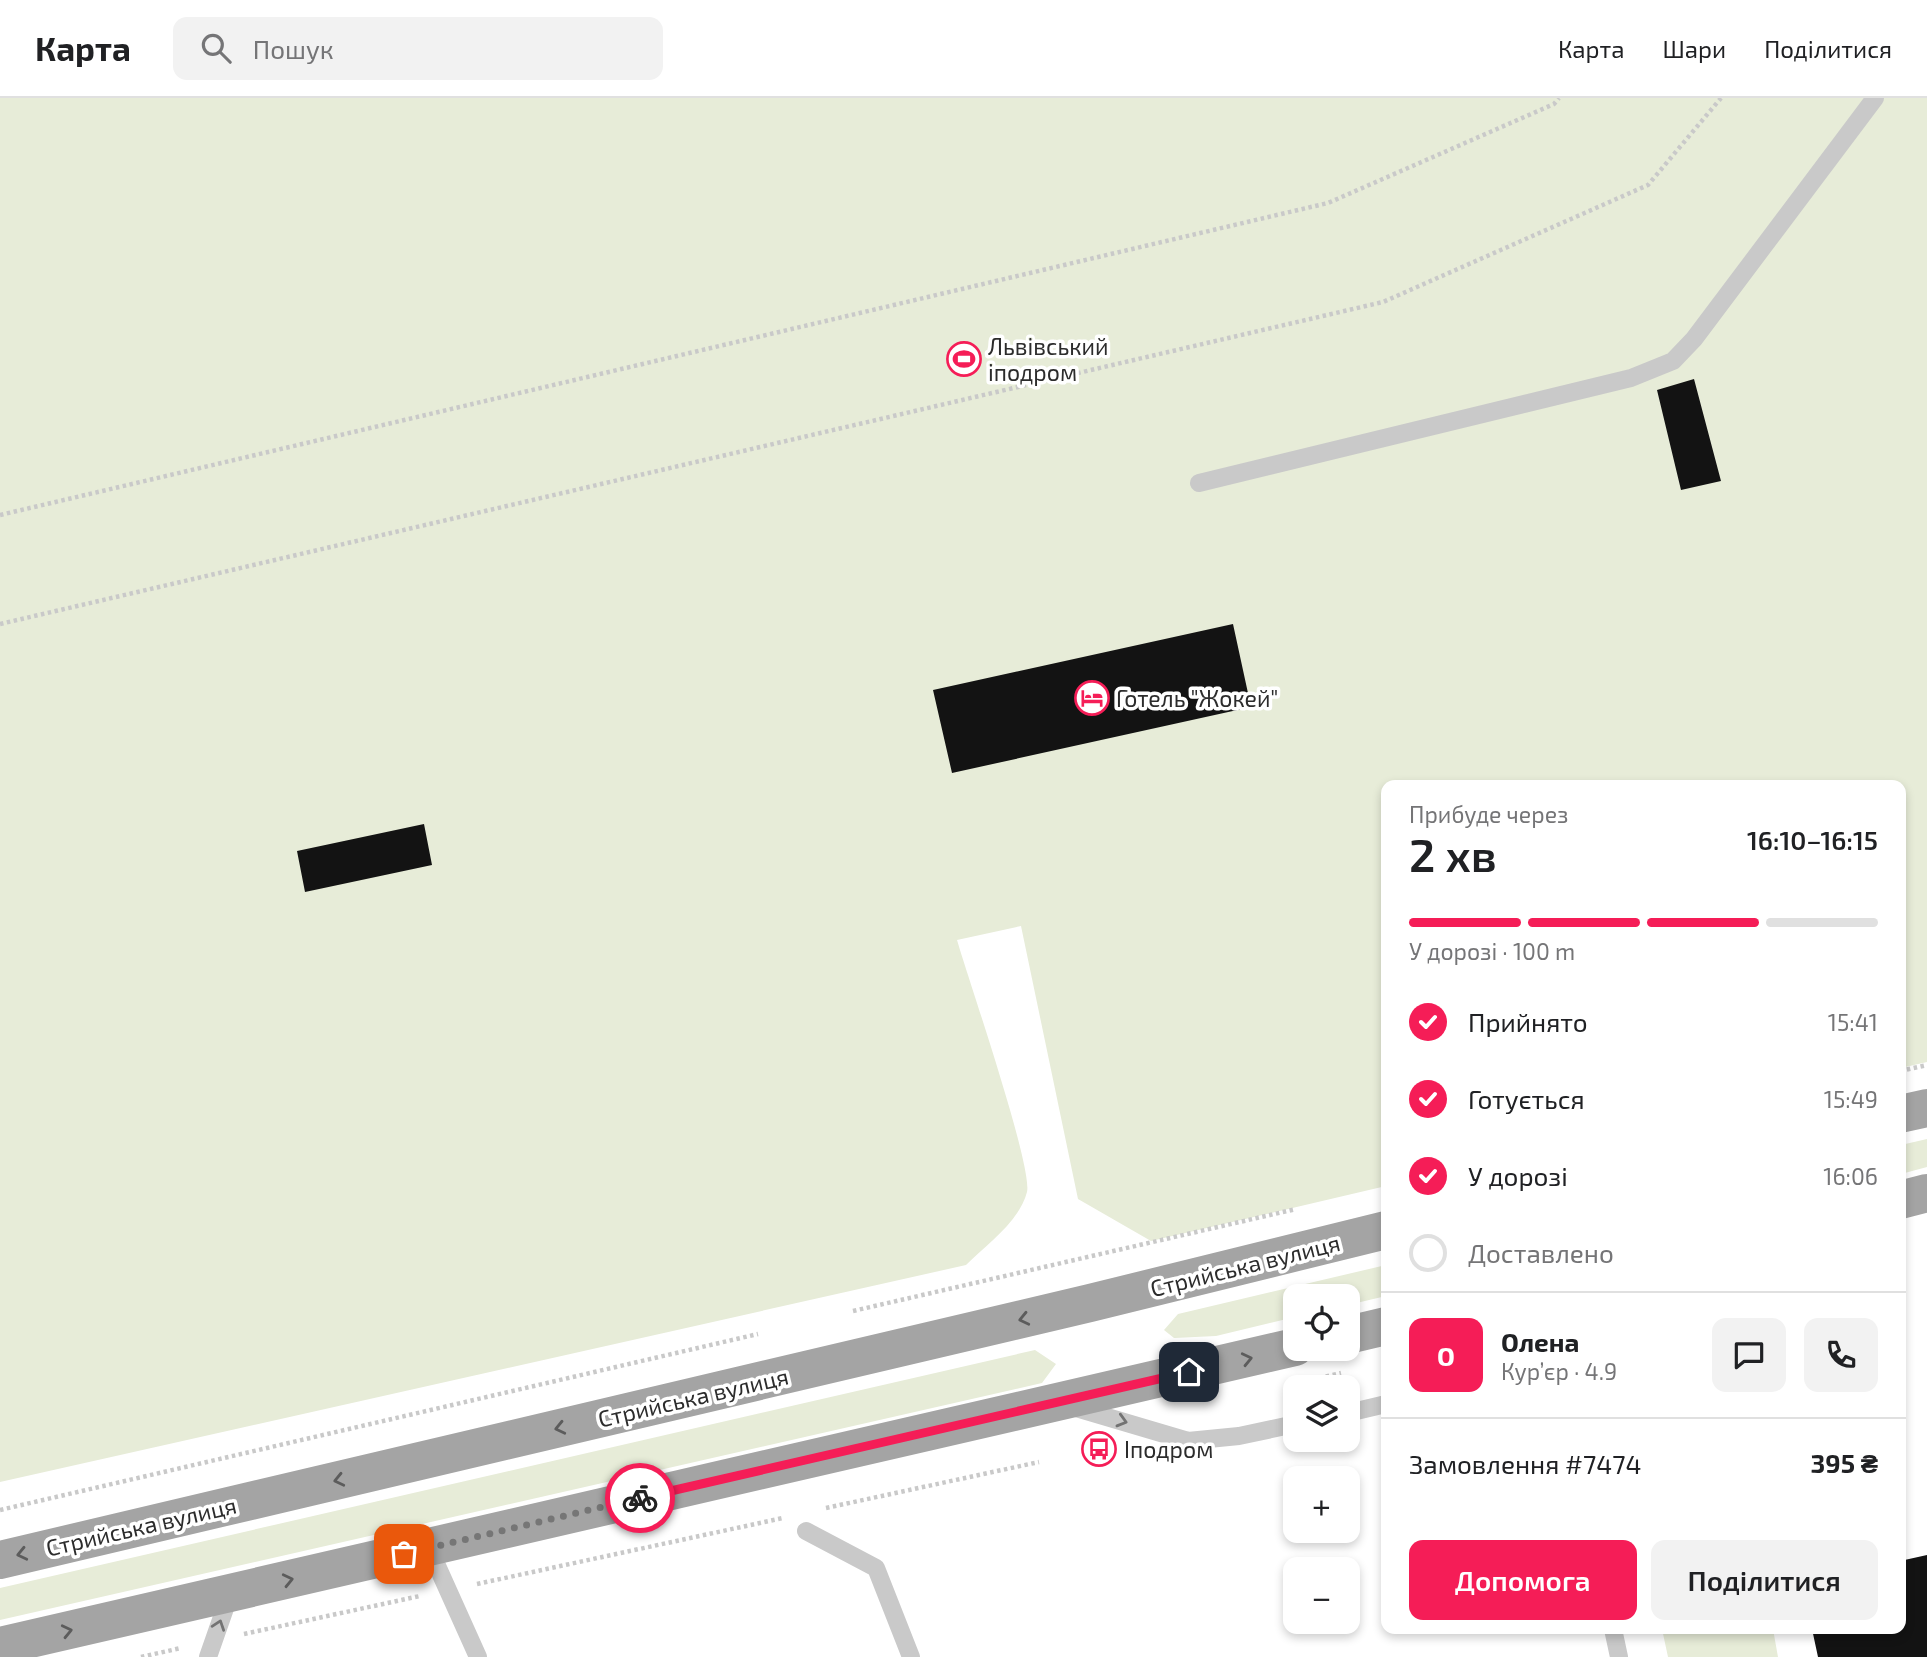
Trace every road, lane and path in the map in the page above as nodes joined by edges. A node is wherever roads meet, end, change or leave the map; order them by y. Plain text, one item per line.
1 (1559, 98) edge
2 (1721, 98) edge
3 (1875, 98) edge
4 (1199, 484) dead end
5 (0, 516) edge
6 (0, 624) edge
7 (1927, 1065) edge
8 (1906, 1070) edge
9 (1927, 1108) edge
10 (1906, 1113) edge
11 (1927, 1193) edge
12 (1906, 1198) edge
13 (1306, 1207) dead end
14 (1381, 1231) edge
15 (853, 1311) dead end
16 (1381, 1327) edge
17 (1360, 1332) edge
18 (758, 1334) dead end
19 (1283, 1351) edge
20 (1057, 1402) junction
21 (1381, 1405) edge
22 (1360, 1410) edge
23 (1283, 1427) edge
24 (1039, 1462) dead end
25 (0, 1510) edge
26 (816, 1510) dead end
27 (790, 1516) dead end
28 (806, 1531) dead end
29 (429, 1548) junction
30 (0, 1560) edge
31 (448, 1590) junction
32 (230, 1594) junction
33 (1614, 1634) edge
34 (0, 1646) edge
35 (211, 1649) edge
36 (141, 1657) edge
37 (478, 1657) edge
38 (911, 1657) edge
39 (1619, 1657) edge

1 - 5 path
2 - 6 path
3 - 4 lane
7 - 8 path
9 - 10 main road
11 - 12 main road
13 - 15 path
14 -> 30 main road, Стрийська вулиця
16 - 17 main road
18 - 25 path
20 -> 19 main road
20 -> 23 lane
20 - 29 main road
21 - 22 lane
24 - 26 path
27 - 31 path
28 - 38 lane
29 - 31 lane
32 -> 29 main road
31 - 35 path
31 - 37 lane
34 -> 32 main road
35 -> 32 lane
33 - 39 lane
35 - 36 path

